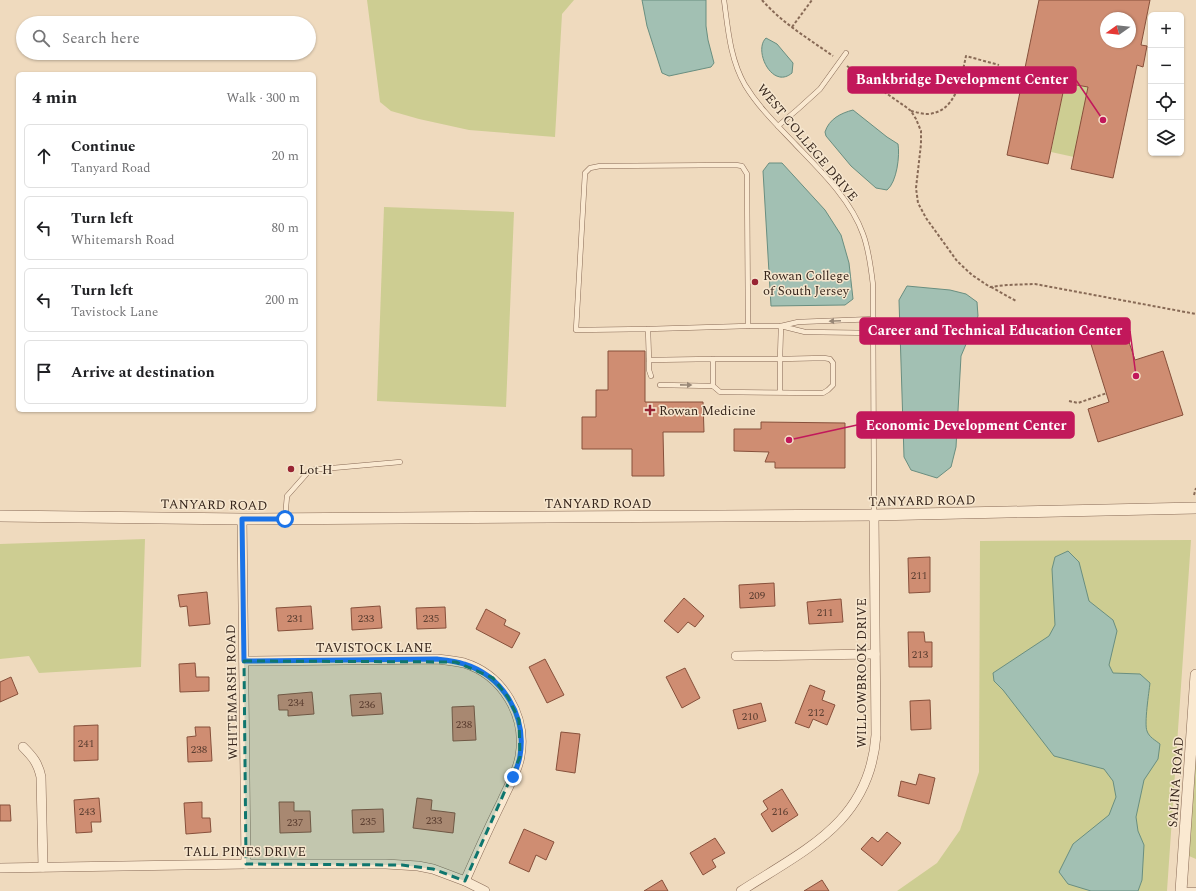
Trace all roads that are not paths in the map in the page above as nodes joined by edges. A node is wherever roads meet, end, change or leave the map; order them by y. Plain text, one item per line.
1 (724, 0) edge
2 (846, 53) dead end
3 (778, 126) junction
4 (874, 319) junction
5 (748, 326) junction
6 (780, 326) junction
7 (648, 329) junction
8 (874, 333) junction
9 (713, 359) junction
10 (780, 359) junction
11 (649, 360) junction
12 (651, 376) dead end
13 (660, 385) dead end
14 (713, 386) junction
15 (780, 392) junction
16 (400, 462) dead end
17 (1196, 508) edge
18 (874, 515) junction
19 (0, 516) edge
20 (242, 519) junction
21 (285, 519) junction
22 (874, 654) junction
23 (736, 656) dead end
24 (244, 661) junction
25 (1196, 675) edge
26 (23, 747) dead end
27 (246, 864) junction
28 (43, 866) junction
29 (0, 868) edge
30 (465, 881) junction
31 (747, 890) edge
32 (1181, 890) edge
33 (1196, 890) edge
34 (485, 891) edge

1 - 3 lane, WEST COLLEGE DRIVE
2 - 3 lane
3 - 4 lane, WEST COLLEGE DRIVE
4 -> 6 lane
4 - 8 lane, WEST COLLEGE DRIVE
5 - 6 lane
5 - 7 lane
5 - 7 lane
6 - 8 lane
6 - 10 lane
7 - 11 lane
8 - 18 lane, WEST COLLEGE DRIVE
9 - 10 lane
9 - 11 lane
9 - 14 lane
10 - 15 lane
10 - 15 lane
11 - 12 lane
13 -> 14 lane
14 - 15 lane
16 - 21 lane
17 - 18 street, TANYARD ROAD
18 - 21 street, TANYARD ROAD
18 - 22 street, WILLOWBROOK DRIVE
19 - 20 street, TANYARD ROAD
20 - 21 street, TANYARD ROAD
20 - 24 street, WHITEMARSH ROAD
22 - 23 street
22 - 31 street, WILLOWBROOK DRIVE
24 - 27 street, WHITEMARSH ROAD
24 - 30 street, TAVISTOCK LANE
25 - 32 street, SALINA ROAD
26 - 28 street
27 - 28 street, TALL PINES DRIVE
27 - 30 street, TALL PINES DRIVE
28 - 29 street, TALL PINES DRIVE
30 - 34 street, TALL PINES DRIVE
32 - 33 lane

